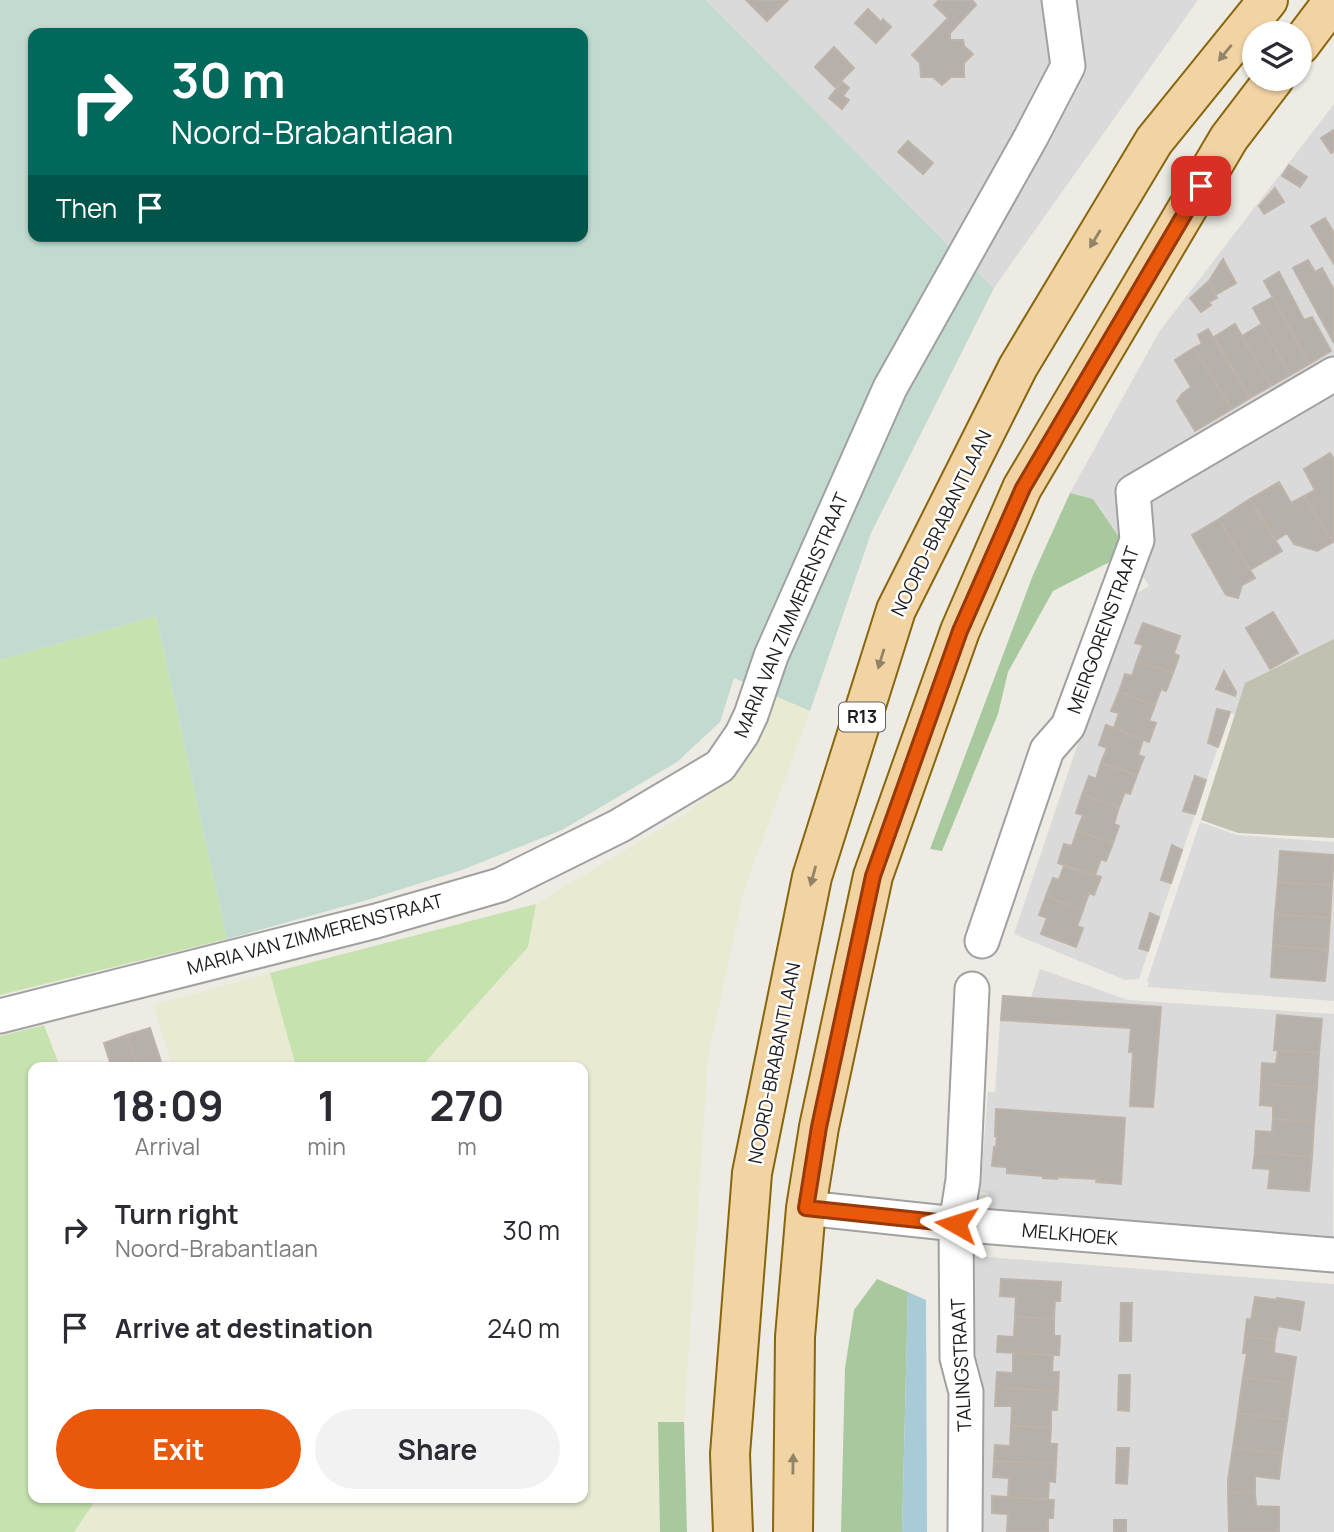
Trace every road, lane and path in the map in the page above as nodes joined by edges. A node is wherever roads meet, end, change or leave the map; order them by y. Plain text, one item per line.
1 (1059, 0) edge
2 (1268, 0) edge
3 (1334, 0) edge
4 (1312, 29) edge
5 (1265, 91) edge
6 (1334, 373) edge
7 (982, 941) dead end
8 (972, 989) dead end
9 (0, 1016) edge
10 (806, 1208) junction
11 (956, 1224) junction
12 (1334, 1255) edge
13 (733, 1532) edge
14 (793, 1532) edge
15 (965, 1532) edge

1 - 9 street, MARIA VAN ZIMMERENSTRAAT
2 -> 13 main road, NOORD-BRABANTLAAN / R13
3 - 4 main road
5 - 10 main road
6 - 7 street, MEIRGORENSTRAAT
8 - 11 street, TALINGSTRAAT
10 - 11 street, MELKHOEK
14 -> 10 main road
11 - 12 street, MELKHOEK
11 - 15 street, TALINGSTRAAT

